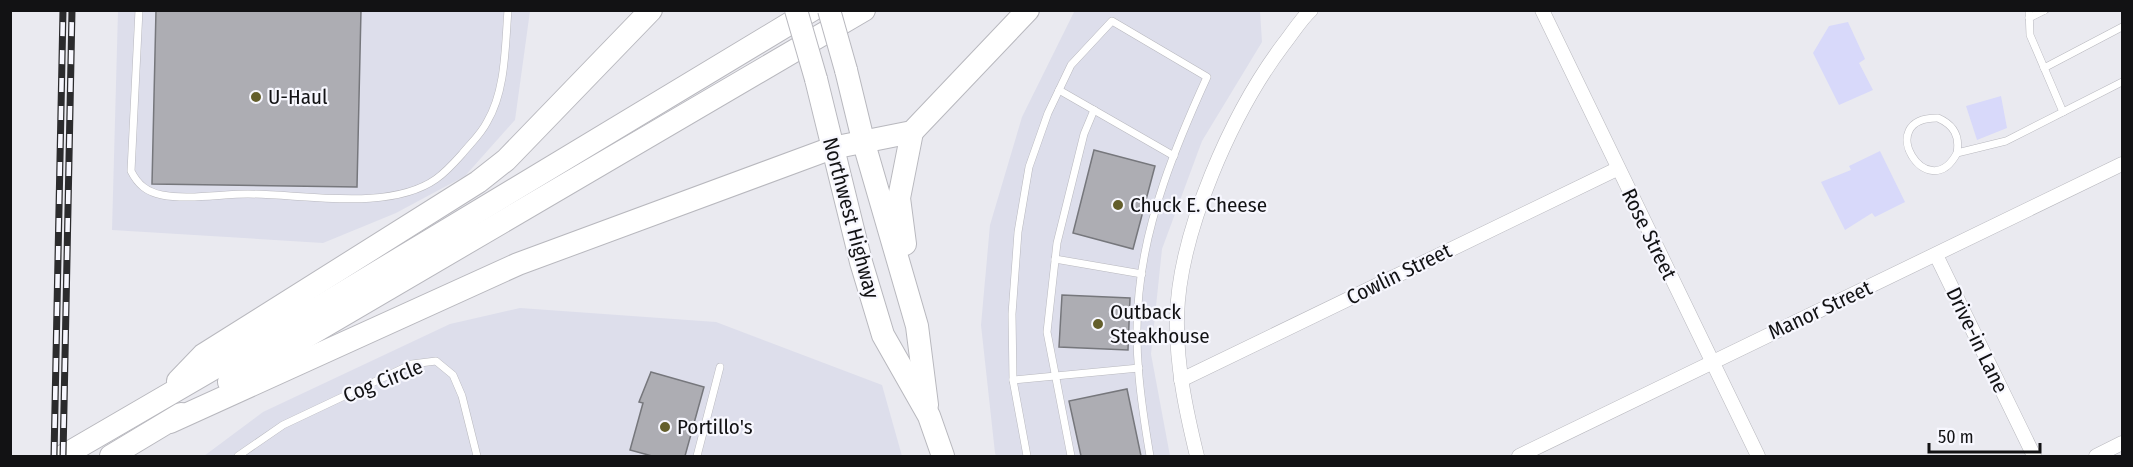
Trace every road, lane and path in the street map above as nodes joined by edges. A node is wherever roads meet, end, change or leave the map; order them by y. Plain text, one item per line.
1 (139, 10) edge
2 (508, 10) edge
3 (651, 10) edge
4 (796, 10) edge
5 (812, 10) edge
6 (829, 10) edge
7 (864, 10) edge
8 (1028, 10) edge
9 (1311, 10) edge
10 (1542, 10) edge
11 (2045, 10) edge
12 (2029, 14) edge
13 (2122, 27) edge
14 (2044, 68) junction
15 (2122, 82) edge
16 (1059, 90) junction
17 (1094, 110) junction
18 (2063, 112) junction
19 (912, 132) junction
20 (863, 140) junction
21 (832, 148) junction
22 (1957, 153) junction
23 (1174, 156) junction
24 (2122, 164) edge
25 (1617, 169) junction
26 (1936, 255) junction
27 (1055, 259) junction
28 (1142, 274) junction
29 (917, 326) junction
30 (1712, 361) junction
31 (720, 367) dead end
32 (1139, 368) junction
33 (1054, 376) junction
34 (1013, 380) junction
35 (1181, 380) junction
36 (158, 401) junction
37 (929, 416) junction
38 (170, 422) junction
39 (2122, 442) edge
40 (63, 456) edge
41 (111, 456) edge
42 (238, 456) edge
43 (477, 456) edge
44 (697, 456) edge
45 (944, 456) edge
46 (1027, 456) edge
47 (1071, 456) edge
48 (1150, 456) edge
49 (1197, 456) edge
50 (1519, 456) edge
51 (1758, 456) edge
52 (2034, 456) edge
53 (2096, 456) edge

1 - 2 lane
3 - 36 main road
4 - 21 main road, Northwest Highway, bridge
5 - 36 main road
6 - 20 main road, Northwest Highway, bridge
7 - 38 main road
8 - 19 main road
9 - 35 street
10 - 25 street, Rose Street
11 - 12 lane
12 - 14 lane
13 - 14 lane
14 - 18 lane
15 - 18 lane
16 - 17 lane
16 - 23 lane
16 - 34 lane
17 - 23 lane
17 - 27 lane
18 - 22 lane
19 - 20 main road
19 - 29 main road
20 - 21 main road
20 - 29 main road, Northwest Highway
21 - 37 main road, Northwest Highway
21 - 38 main road
22 - 22 lane
23 - 28 lane
24 - 26 street, Manor Street
25 - 30 street, Rose Street
25 - 35 street, Cowlin Street
26 - 30 street, Manor Street
26 - 52 street, Drive-in Lane
27 - 28 lane
27 - 33 lane
28 - 32 lane
29 - 37 main road, Northwest Highway
30 - 50 street, Manor Street
30 - 51 street, Rose Street
31 - 44 lane
32 - 33 lane
32 - 48 lane
33 - 34 lane
33 - 47 lane
34 - 46 lane
35 - 49 street
36 - 40 main road
37 - 45 main road, Northwest Highway
38 - 41 main road
39 - 53 street
42 - 43 lane, Cog Circle

